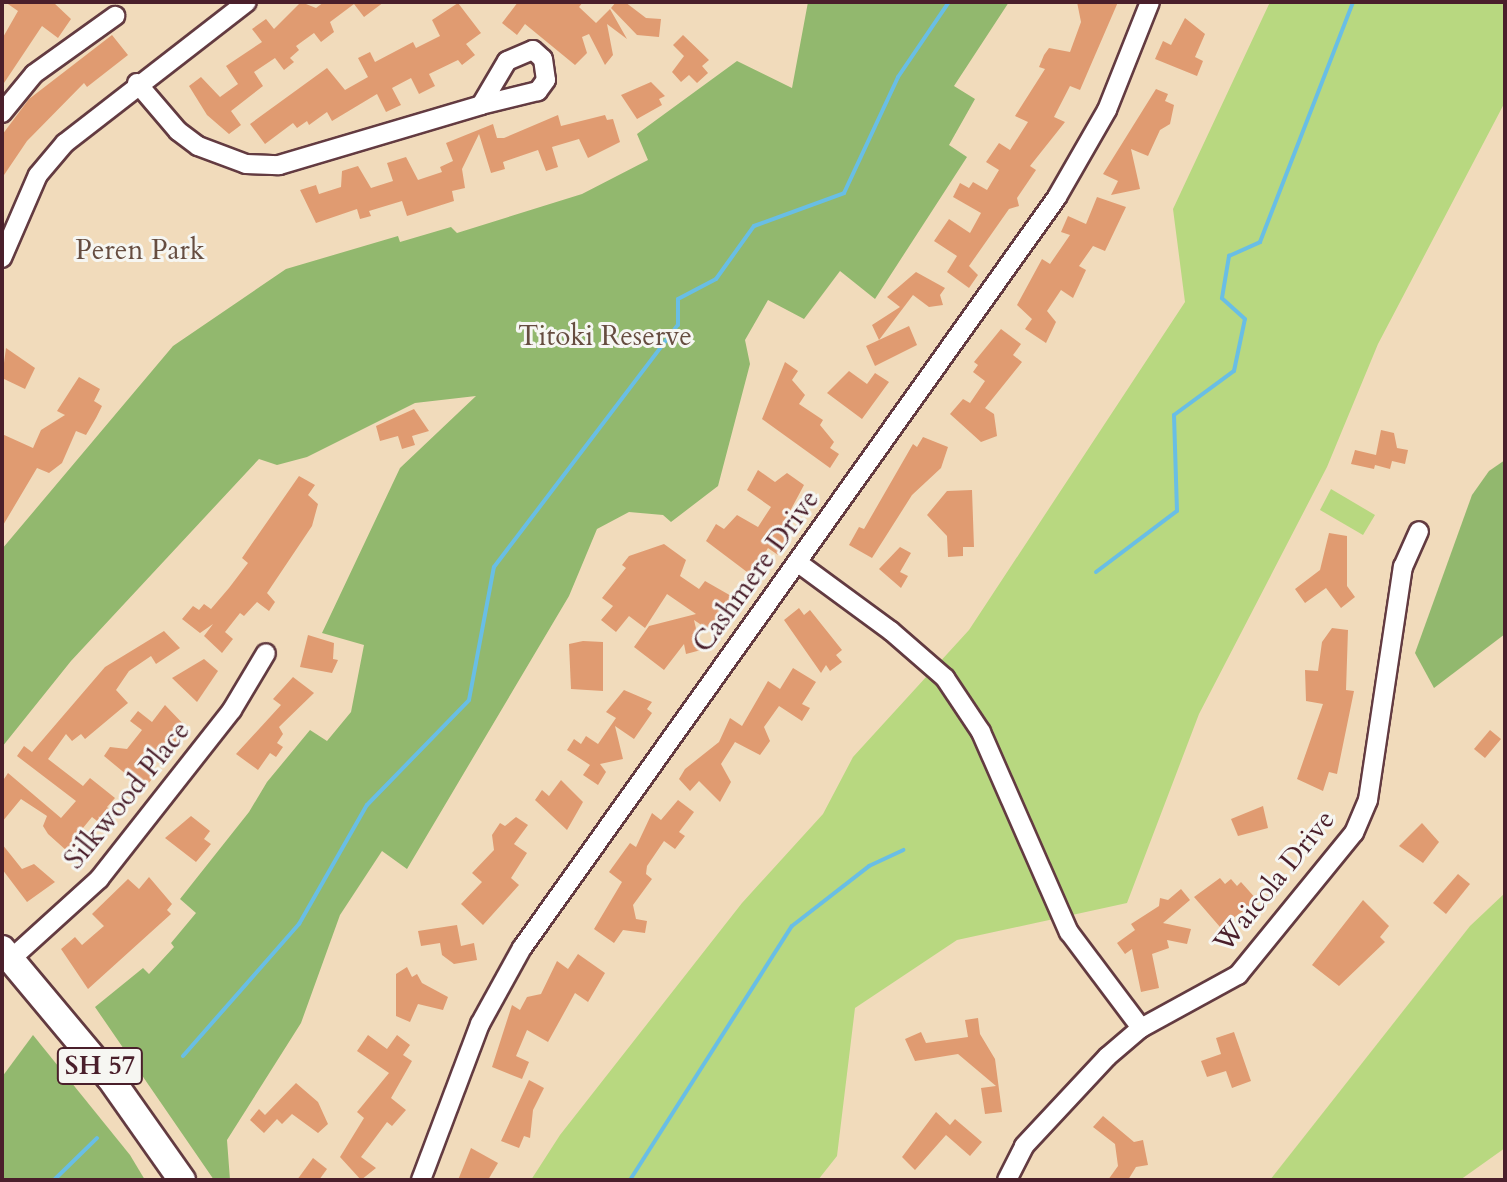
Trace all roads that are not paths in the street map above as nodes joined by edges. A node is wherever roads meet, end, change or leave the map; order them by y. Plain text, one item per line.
1 (247, 2) edge
2 (1150, 2) edge
3 (115, 16) dead end
4 (137, 83) junction
5 (481, 105) dead end
6 (2, 113) edge
7 (2, 208) edge
8 (20, 215) junction
9 (2, 258) edge
10 (1419, 531) dead end
11 (797, 562) junction
12 (266, 653) dead end
13 (7, 953) edge
14 (1141, 1028) junction
15 (182, 1180) edge
16 (421, 1180) edge
17 (1007, 1180) edge

1 - 4 street
2 - 11 street, Cashmere Drive
3 - 6 street
4 - 5 street
4 - 8 street
7 - 8 street
8 - 9 street
10 - 14 street, Waicola Drive
11 - 14 street
11 - 16 street, Cashmere Drive
12 - 13 street, Silkwood Place
13 - 15 highway, SH 57
14 - 17 street, Waicola Drive

